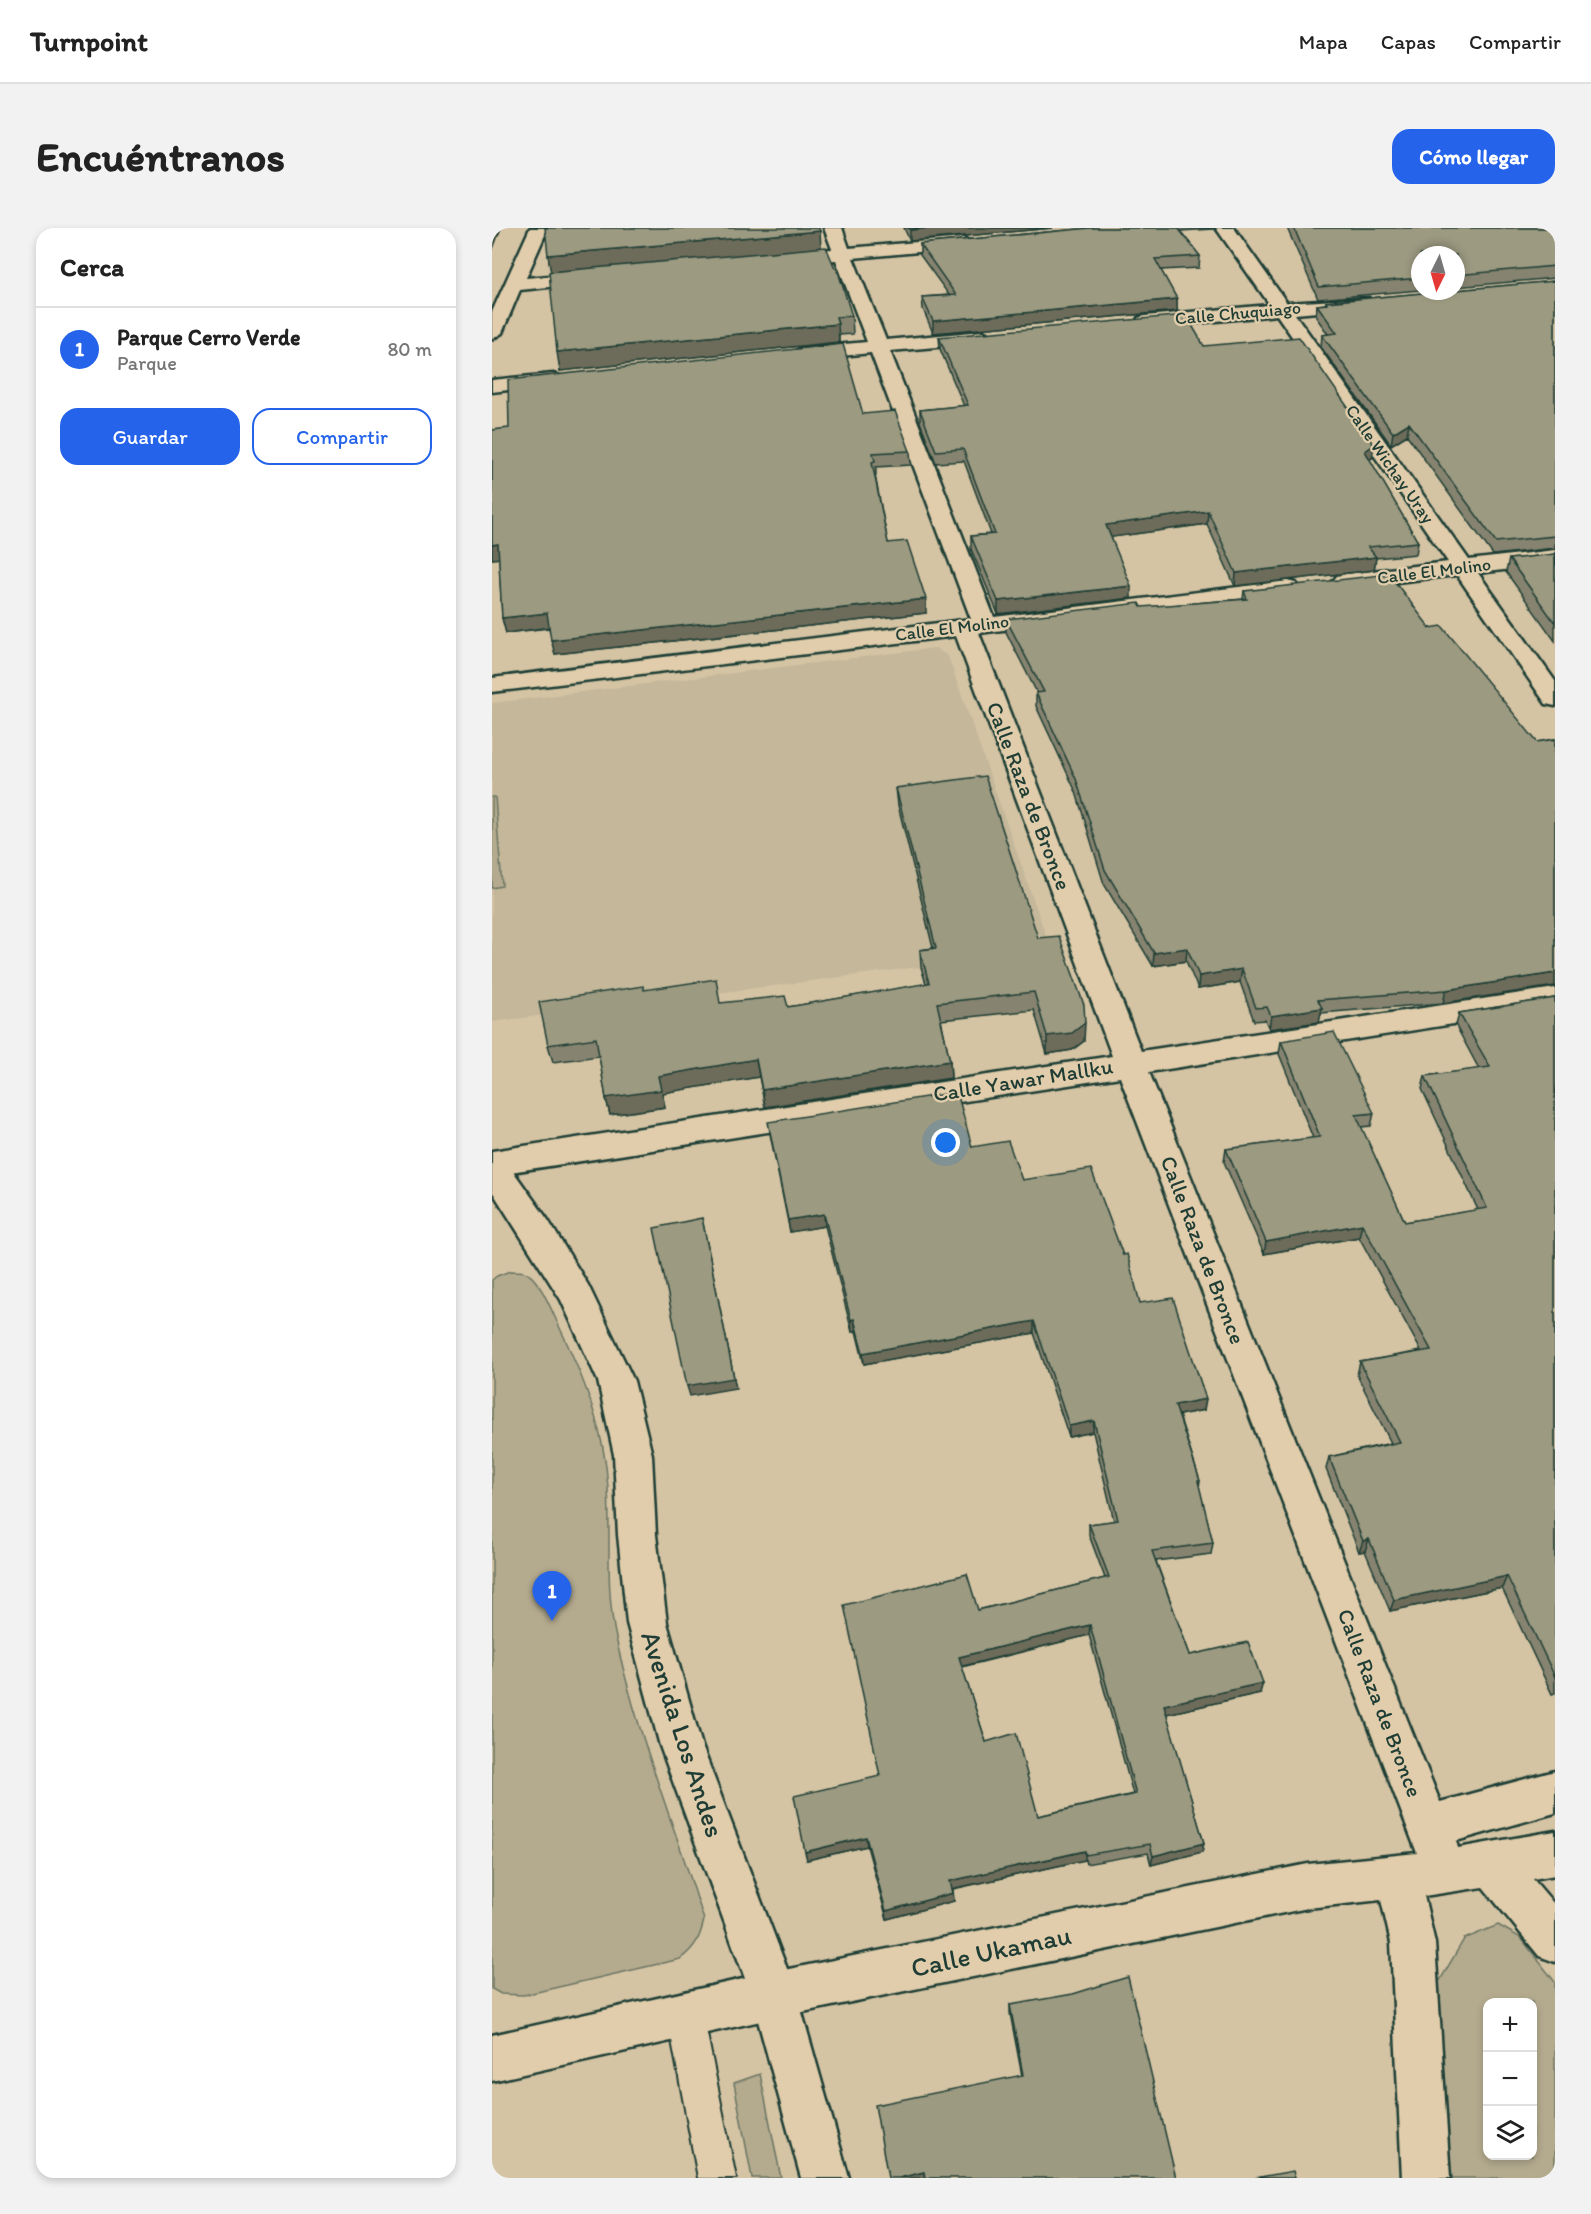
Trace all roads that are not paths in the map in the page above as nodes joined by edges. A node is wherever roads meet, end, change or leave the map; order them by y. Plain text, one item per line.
1 (538, 228) edge
2 (833, 228) edge
3 (1225, 228) edge
4 (983, 241) edge
5 (843, 253) junction
6 (772, 260) edge
7 (608, 276) edge
8 (514, 285) junction
9 (1378, 301) edge
10 (1283, 309) junction
11 (1128, 323) edge
12 (492, 333) edge
13 (997, 335) edge
14 (878, 346) junction
15 (784, 356) edge
16 (574, 378) edge
17 (492, 386) edge
18 (1555, 557) edge
19 (1462, 567) junction
20 (975, 625) junction
21 (492, 685) edge
22 (1555, 699) edge
23 (1555, 998) edge
24 (1130, 1063) junction
25 (492, 1165) edge
26 (1555, 1792) edge
27 (1429, 1827) junction
28 (1555, 1853) edge
29 (1494, 1866) junction
30 (1446, 1872) junction
31 (1398, 1877) junction
32 (1555, 1940) edge
33 (774, 1995) junction
34 (685, 2014) junction
35 (492, 2058) edge
36 (717, 2178) edge
37 (825, 2178) edge
38 (1426, 2178) edge

1 - 8 street
2 - 5 street, Calle Raza de Bronce
3 - 10 street, Calle Wichay Uray
4 - 5 street
5 - 6 street
5 - 14 street, Calle Raza de Bronce
7 - 8 street
8 - 12 street
9 - 10 street, Calle Chuquiago
10 - 11 street, Calle Chuquiago
10 - 19 street, Calle Wichay Uray
13 - 14 street
14 - 15 street
14 - 20 street, Calle Raza de Bronce
16 - 17 street
18 - 19 street, Calle El Molino
19 - 20 street, Calle El Molino
19 - 22 street, Calle Wichay Uray
20 - 21 street, Calle El Molino
20 - 24 street, Calle Raza de Bronce
23 - 24 street, Calle Yawar Mallku
24 - 25 street, Calle Yawar Mallku
24 - 27 street, Calle Raza de Bronce
25 - 33 street, Avenida Los Andes
26 - 27 street
27 - 30 street, Calle Raza de Bronce
28 - 29 street, Calle Ukamau
29 - 30 street, Calle Ukamau
29 - 32 street
30 - 31 street, Calle Ukamau
31 - 33 street, Calle Ukamau
31 - 38 street
33 - 34 street, Calle Ukamau
33 - 37 street, Avenida Los Andes
34 - 35 street, Calle Ukamau
34 - 36 lane

